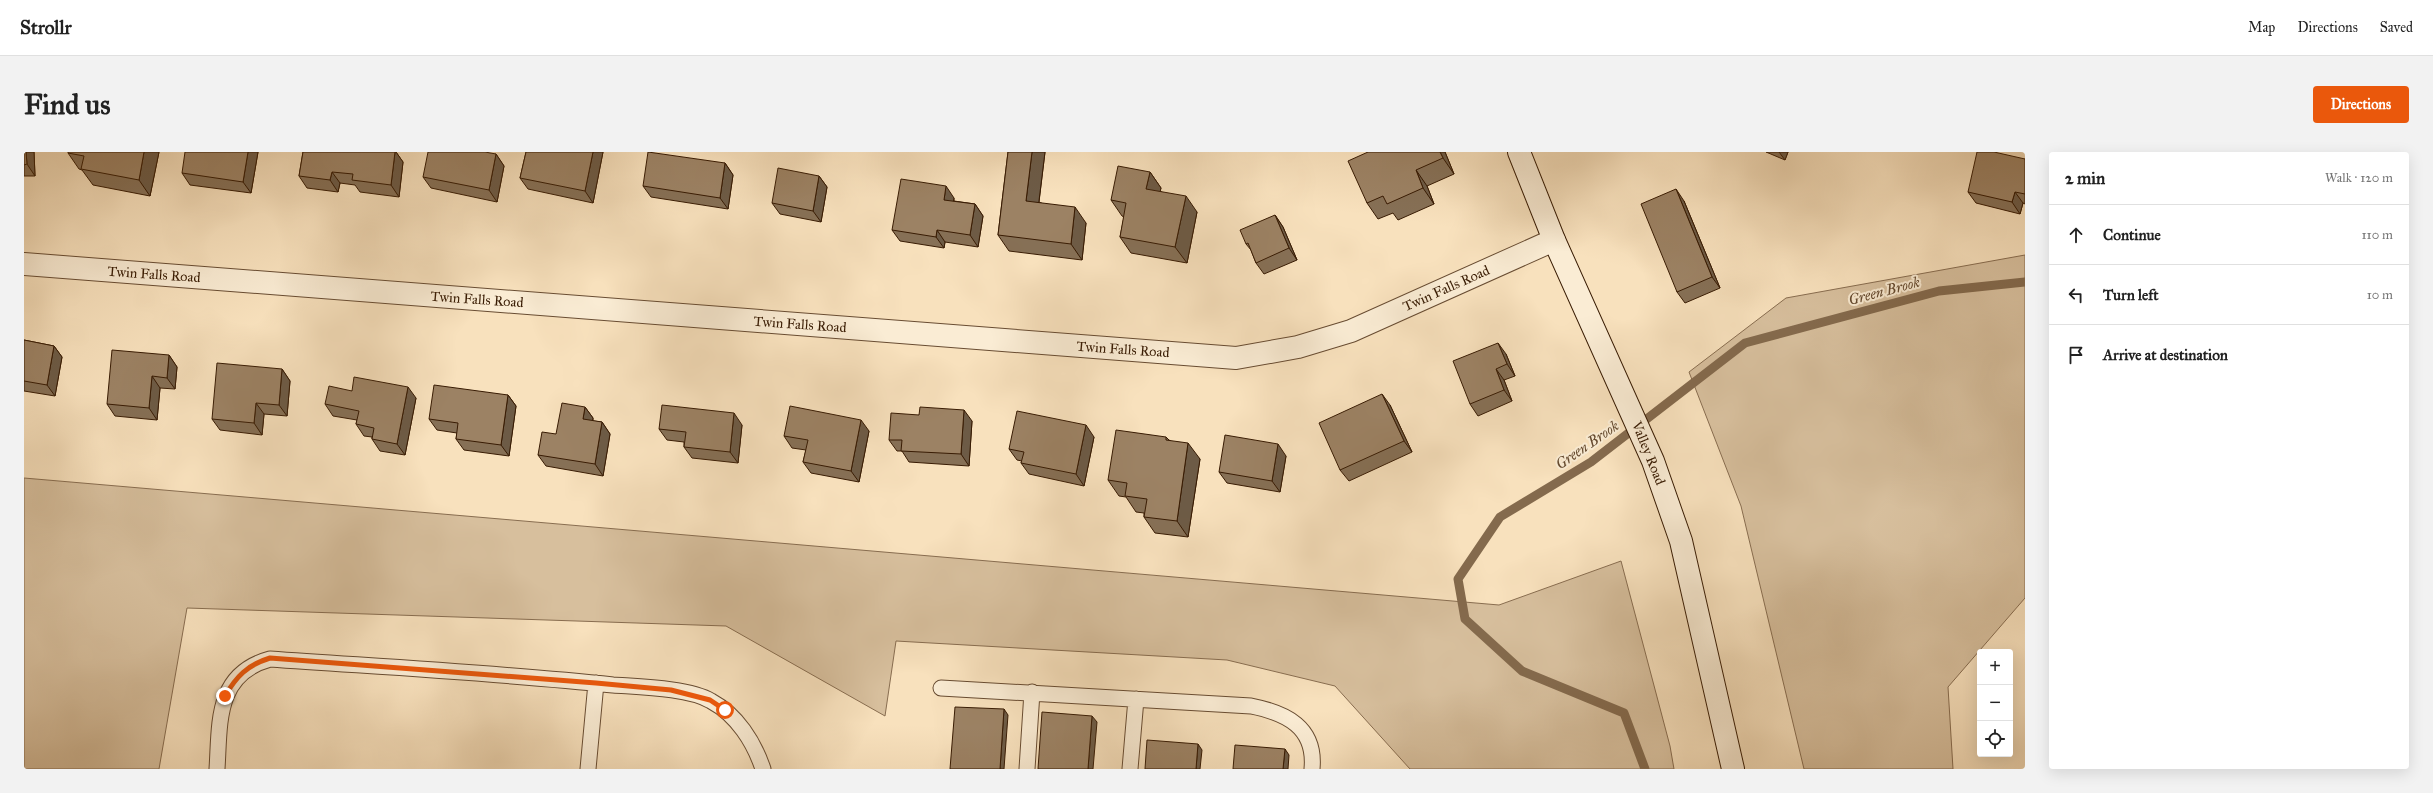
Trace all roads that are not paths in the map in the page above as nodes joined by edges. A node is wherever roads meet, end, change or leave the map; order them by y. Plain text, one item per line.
1 (1518, 152) edge
2 (1554, 240) junction
3 (24, 264) edge
4 (596, 683) junction
5 (941, 688) dead end
6 (1032, 692) junction
7 (1136, 700) junction
8 (216, 769) edge
9 (588, 769) edge
10 (764, 769) edge
11 (1027, 769) edge
12 (1130, 769) edge
13 (1312, 769) edge
14 (1733, 769) edge

1 - 2 street, Valley Road
2 - 3 street, Twin Falls Road
2 - 14 street, Valley Road
4 - 8 lane
4 - 9 lane
4 - 10 lane
5 - 6 lane
6 - 7 lane
6 - 11 lane
7 - 12 lane
7 - 13 lane

